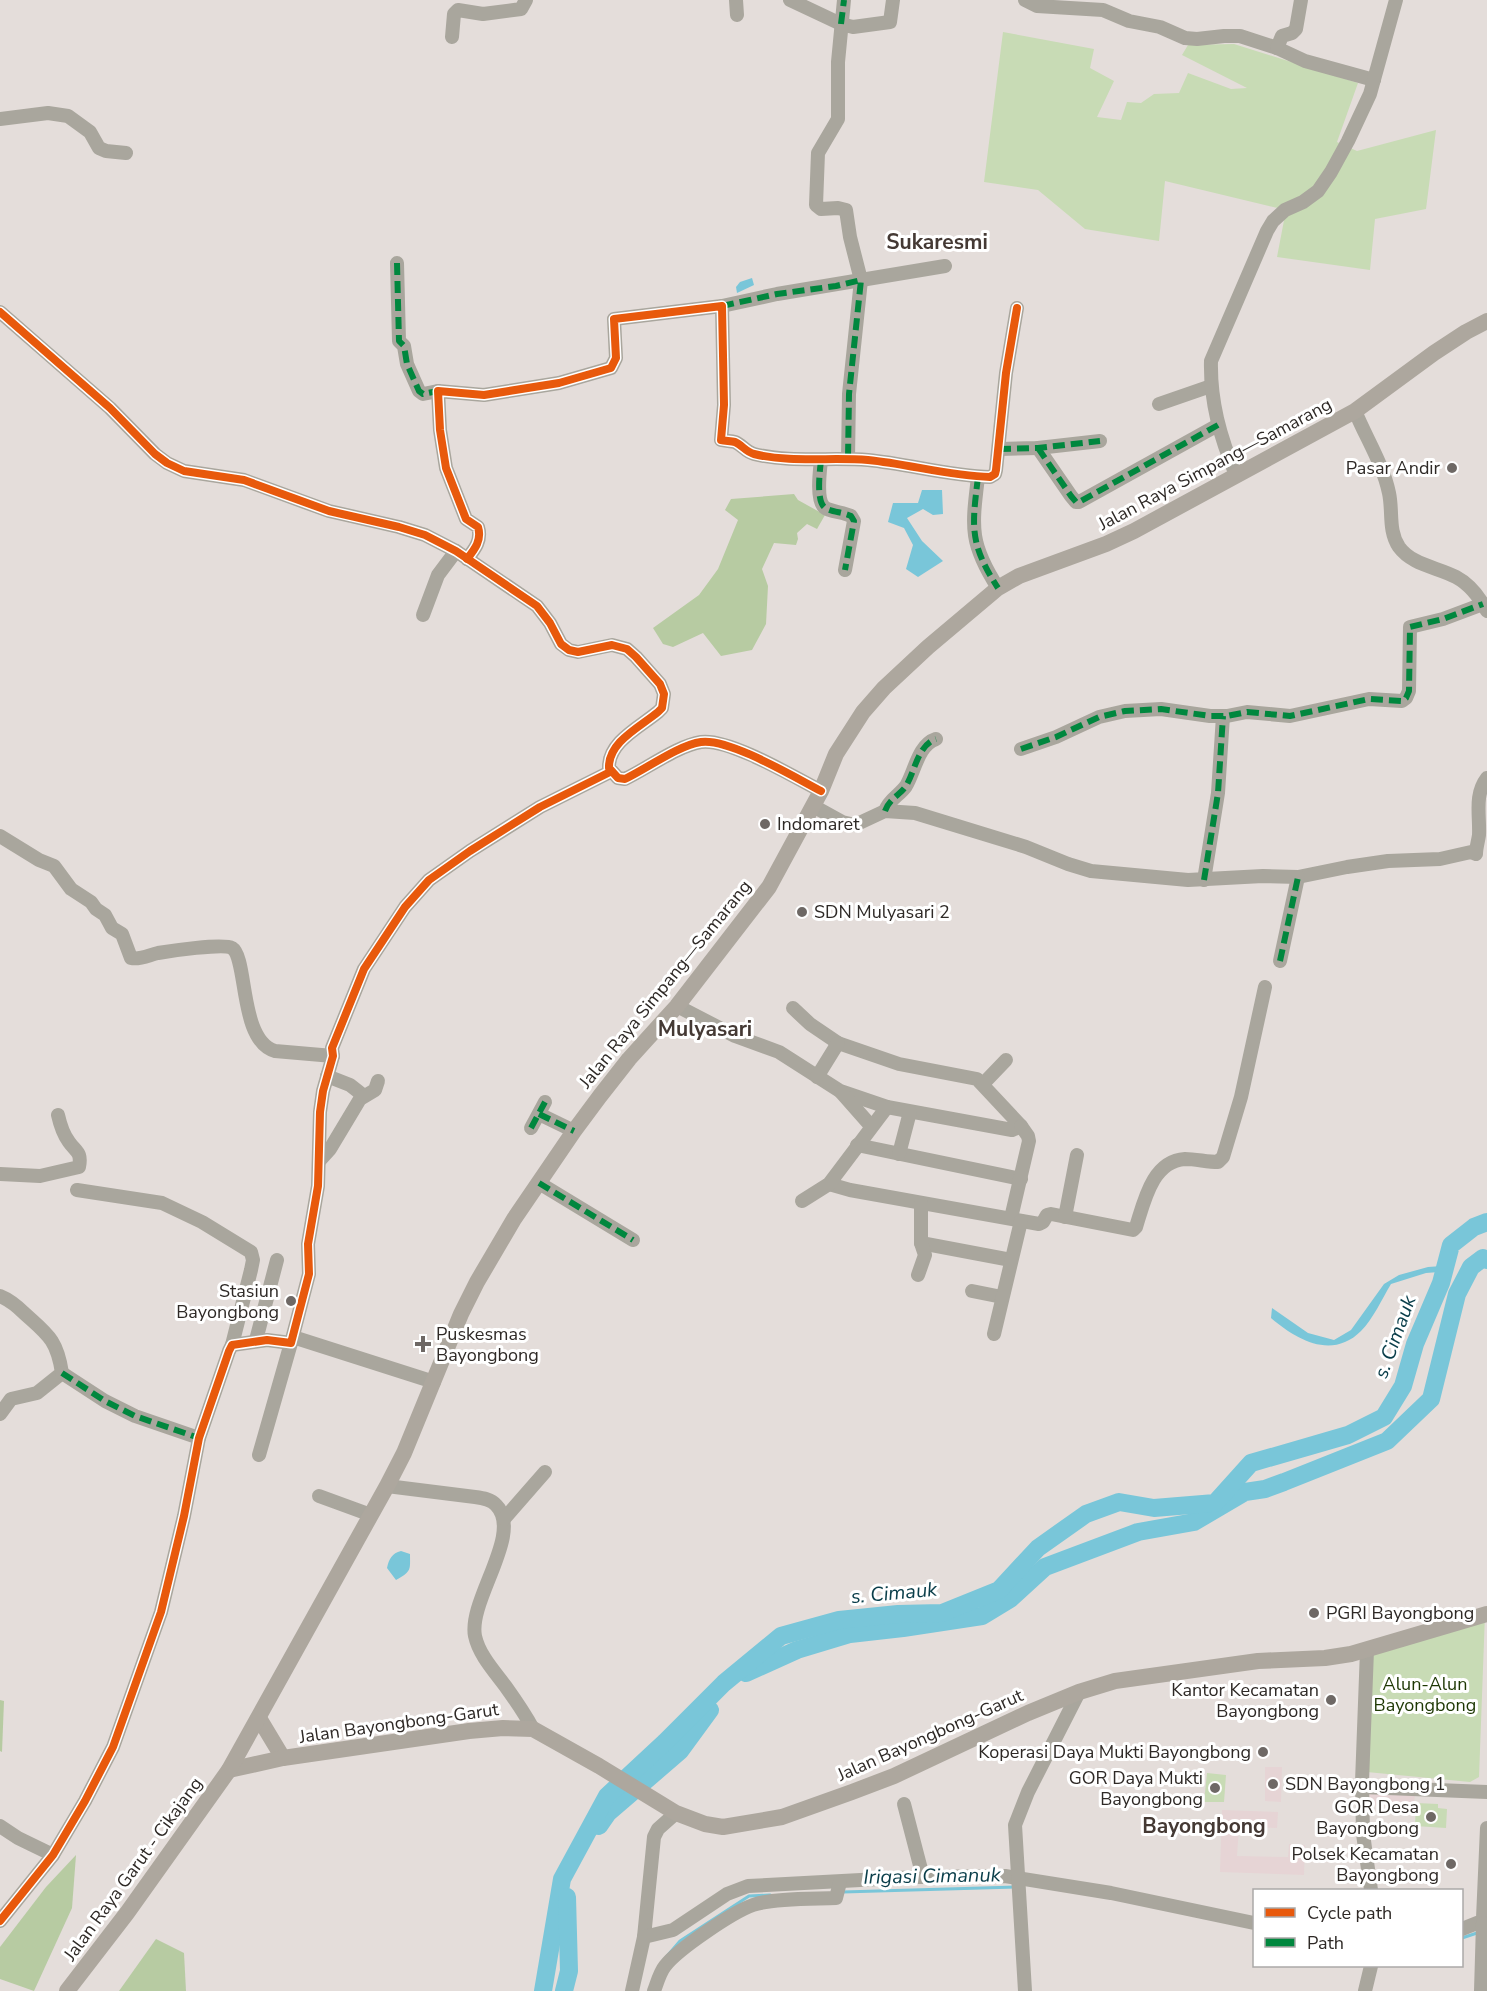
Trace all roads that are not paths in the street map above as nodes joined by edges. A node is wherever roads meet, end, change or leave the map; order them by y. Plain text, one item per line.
1 (526, 0) edge
2 (736, 0) edge
3 (790, 0) edge
4 (844, 0) edge
5 (893, 0) edge
6 (1025, 0) edge
7 (1301, 0) edge
8 (1396, 0) edge
9 (737, 15) dead end
10 (841, 24) junction
11 (452, 37) dead end
12 (1277, 48) junction
13 (1374, 80) junction
14 (0, 118) edge
15 (126, 153) dead end
16 (397, 263) dead end
17 (945, 266) dead end
18 (861, 280) junction
19 (722, 306) junction
20 (1017, 308) dead end
21 (0, 312) edge
22 (1487, 321) edge
23 (1211, 386) junction
24 (438, 391) junction
25 (1160, 404) dead end
26 (1355, 411) junction
27 (1218, 425) junction
28 (1100, 441) dead end
29 (1038, 448) junction
30 (999, 449) junction
31 (848, 459) junction
32 (821, 460) junction
33 (1236, 475) junction
34 (978, 477) junction
35 (461, 555) junction
36 (845, 570) dead end
37 (998, 588) junction
38 (1485, 607) edge
39 (423, 615) dead end
40 (1223, 716) junction
41 (936, 739) dead end
42 (1021, 749) dead end
43 (610, 772) junction
44 (1487, 778) edge
45 (821, 791) junction
46 (813, 806) junction
47 (885, 811) junction
48 (0, 836) edge
49 (1298, 877) junction
50 (1204, 880) junction
51 (1280, 961) dead end
52 (1265, 987) dead end
53 (677, 1006) junction
54 (793, 1008) dead end
55 (838, 1043) junction
56 (333, 1056) junction
57 (1006, 1060) dead end
58 (327, 1076) junction
59 (817, 1077) junction
60 (378, 1081) dead end
61 (984, 1084) junction
62 (840, 1091) junction
63 (364, 1096) junction
64 (887, 1107) junction
65 (910, 1112) junction
66 (58, 1115) dead end
67 (871, 1126) junction
68 (1021, 1126) junction
69 (531, 1128) dead end
70 (574, 1131) junction
71 (857, 1145) junction
72 (899, 1154) junction
73 (1077, 1155) dead end
74 (320, 1160) junction
75 (0, 1174) edge
76 (1021, 1179) junction
77 (538, 1183) junction
78 (829, 1184) junction
79 (77, 1190) dead end
80 (802, 1201) dead end
81 (921, 1203) junction
82 (1065, 1217) junction
83 (1016, 1220) junction
84 (633, 1240) dead end
85 (921, 1243) junction
86 (277, 1260) dead end
87 (1011, 1260) junction
88 (918, 1275) dead end
89 (972, 1291) dead end
90 (0, 1296) edge
91 (1002, 1297) junction
92 (994, 1334) dead end
93 (256, 1340) junction
94 (292, 1340) junction
95 (232, 1345) junction
96 (62, 1373) junction
97 (434, 1382) junction
98 (0, 1414) edge
99 (199, 1438) junction
100 (259, 1455) dead end
101 (545, 1472) dead end
102 (387, 1486) junction
103 (319, 1496) dead end
104 (371, 1515) junction
105 (504, 1519) junction
106 (1487, 1614) edge
107 (1367, 1650) junction
108 (1080, 1692) junction
109 (259, 1718) junction
110 (533, 1729) junction
111 (284, 1758) junction
112 (229, 1770) junction
113 (1362, 1787) junction
114 (1487, 1792) edge
115 (904, 1804) dead end
116 (669, 1808) junction
117 (0, 1826) edge
118 (1487, 1828) edge
119 (53, 1855) junction
120 (923, 1877) junction
121 (1019, 1880) junction
122 (839, 1888) junction
123 (1371, 1889) edge
124 (0, 1921) edge
125 (1253, 1923) edge
126 (1483, 1926) edge
127 (1463, 1929) edge
128 (644, 1937) junction
129 (1371, 1967) edge
130 (67, 1991) edge
131 (632, 1991) edge
132 (654, 1991) edge
133 (1025, 1991) edge
134 (1365, 1991) edge
135 (1481, 1991) edge

1 - 11 street
2 - 9 street
3 - 10 street
4 - 10 street
5 - 10 street
6 - 12 street
7 - 12 street
8 - 13 street
10 - 18 street
12 - 13 street
13 - 23 street
14 - 15 street
16 - 24 street
17 - 18 street
18 - 19 street
18 - 31 street
19 - 24 street
19 - 32 street
20 - 30 street
21 - 35 street
22 - 26 main road, Jalan Raya Simpang—Samarang
23 - 25 street
23 - 27 street
24 - 35 street
26 - 33 main road, Jalan Raya Simpang—Samarang
26 - 38 street
27 - 29 street
27 - 33 street
28 - 29 street
29 - 30 street
30 - 34 street
31 - 32 street
31 - 34 street
32 - 36 street
33 - 37 main road, Jalan Raya Simpang—Samarang
34 - 37 street
35 - 39 street
35 - 43 street
37 - 45 main road, Jalan Raya Simpang—Samarang
38 - 40 street
40 - 42 street
40 - 50 street
41 - 47 street
43 - 45 street
43 - 56 street
44 - 49 street
45 - 46 main road, Jalan Raya Simpang—Samarang
46 - 47 street
46 - 53 main road, Jalan Raya Simpang—Samarang
47 - 50 street
48 - 56 street
49 - 50 street
49 - 51 street
52 - 82 street
53 - 59 street
53 - 70 main road, Jalan Raya Simpang—Samarang
54 - 55 street
55 - 59 street
55 - 61 street
56 - 58 street
57 - 61 street
58 - 63 street
58 - 74 street
59 - 62 street
60 - 63 street
61 - 68 street
62 - 64 street
62 - 67 street
63 - 74 street
64 - 65 street
64 - 67 street
65 - 68 street
65 - 72 street
66 - 75 street
67 - 71 street
68 - 76 street
69 - 70 street
70 - 77 main road, Jalan Raya Simpang—Samarang
71 - 72 street
71 - 78 street
72 - 76 street
73 - 82 street
74 - 94 street
76 - 83 street
77 - 84 street
77 - 97 main road, Jalan Raya Simpang—Samarang
78 - 80 street
78 - 81 street
79 - 95 street
81 - 83 street
81 - 85 street
82 - 83 street
83 - 87 street
85 - 87 street
85 - 88 street
86 - 93 street
87 - 91 street
89 - 91 street
90 - 96 street
91 - 92 street
93 - 94 street
93 - 95 street
94 - 97 street
94 - 100 street
95 - 99 street
96 - 98 street
96 - 99 street
97 - 102 main road, Jalan Raya Simpang—Samarang
99 - 119 street
101 - 105 street
102 - 104 main road, Jalan Raya Simpang—Samarang
102 - 105 street
103 - 104 street
104 - 109 main road, Jalan Raya Simpang—Samarang
105 - 110 street
106 - 107 main road, Jalan Bayongbong-Garut
107 - 108 main road, Jalan Bayongbong-Garut
107 - 113 street
108 - 116 main road, Jalan Bayongbong-Garut
108 - 121 street
109 - 111 main road
109 - 112 main road, Jalan Raya Garut - Cikajang
110 - 111 main road, Jalan Bayongbong-Garut
110 - 116 main road, Jalan Bayongbong-Garut
111 - 112 main road, Jalan Bayongbong-Garut
112 - 130 main road, Jalan Raya Garut - Cikajang
113 - 114 street
113 - 123 street
115 - 120 street
116 - 128 street
117 - 119 street
118 - 126 street
119 - 124 street
120 - 121 street
120 - 122 street
121 - 125 street
121 - 133 street
122 - 128 street
122 - 132 street
126 - 127 street
126 - 135 street
128 - 131 street
129 - 134 street

